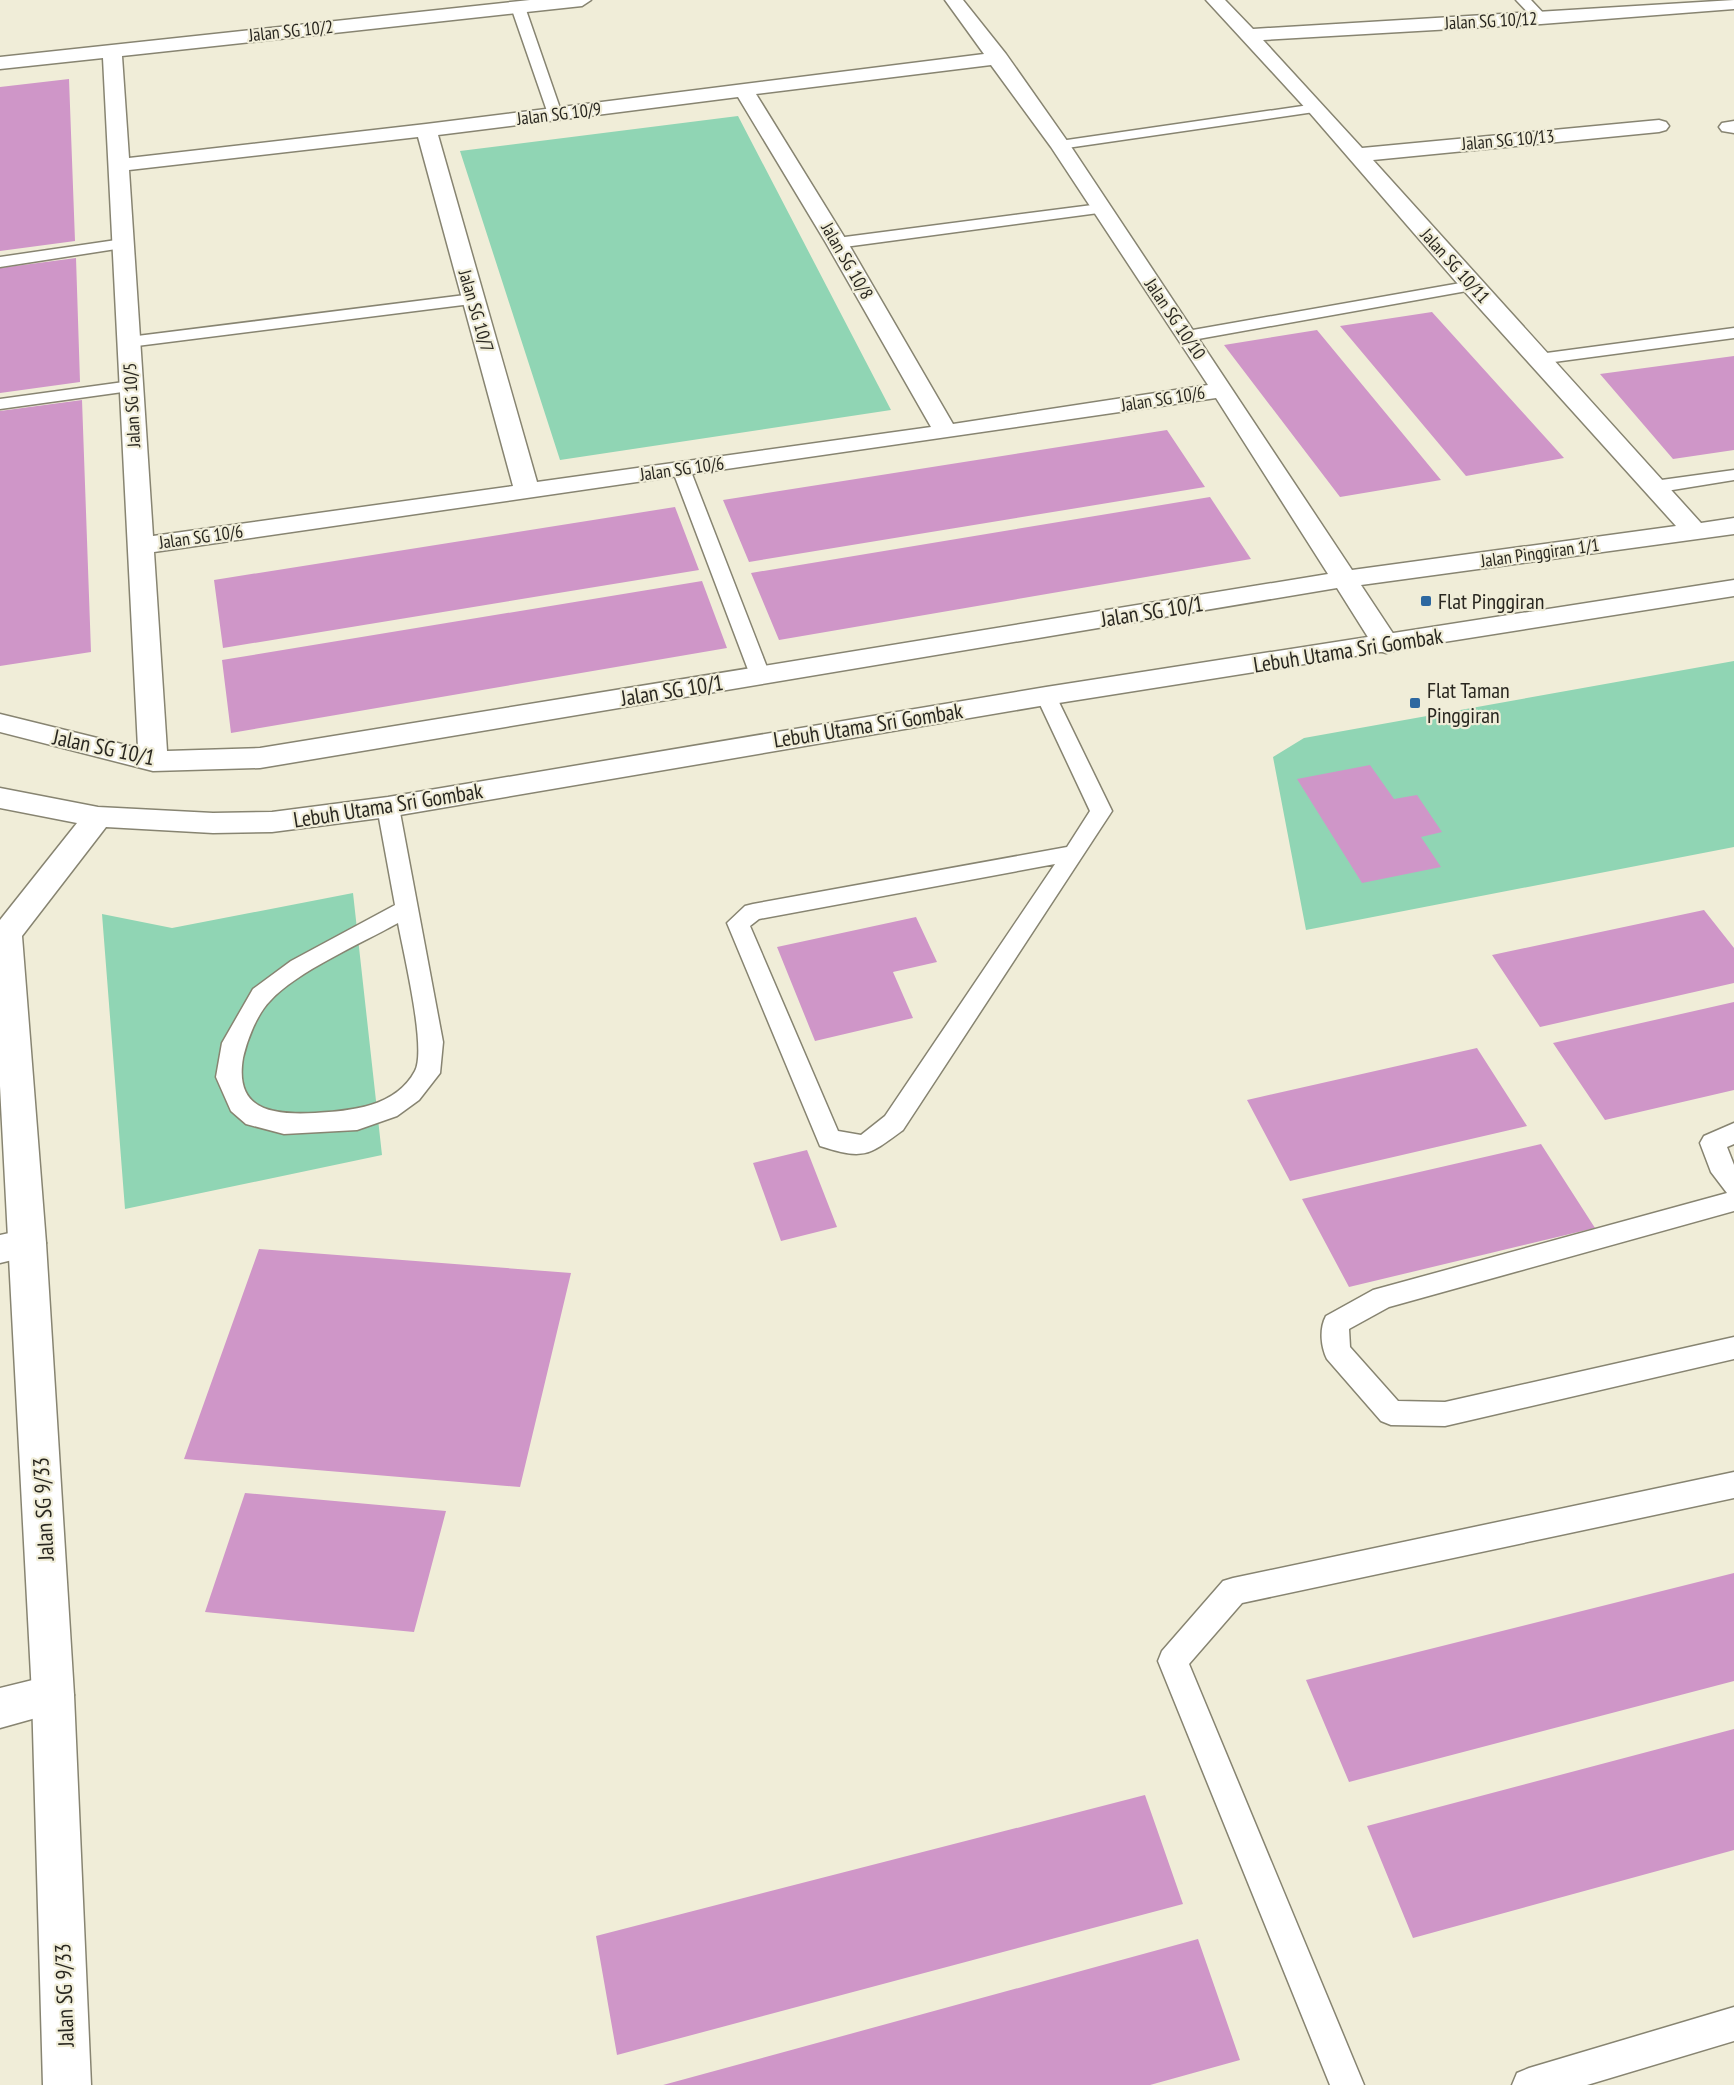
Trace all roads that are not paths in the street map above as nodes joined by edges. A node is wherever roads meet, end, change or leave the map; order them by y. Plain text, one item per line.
1 (582, 0) edge
2 (954, 0) edge
3 (1215, 0) edge
4 (1523, 0) edge
5 (1734, 3) edge
6 (518, 7) junction
7 (1541, 18) junction
8 (1247, 35) junction
9 (112, 50) junction
10 (999, 58) junction
11 (0, 63) edge
12 (744, 91) junction
13 (1316, 108) junction
14 (555, 114) junction
15 (1659, 126) dead end
16 (426, 130) junction
17 (1060, 146) junction
18 (1357, 155) junction
19 (118, 165) junction
20 (1100, 209) junction
21 (837, 243) junction
22 (123, 244) junction
23 (0, 262) edge
24 (1472, 286) junction
25 (473, 299) junction
26 (1734, 333) edge
27 (1187, 336) junction
28 (129, 342) junction
29 (1539, 359) junction
30 (131, 386) junction
31 (1223, 390) junction
32 (0, 404) edge
33 (946, 432) junction
34 (681, 469) junction
35 (1734, 475) edge
36 (1654, 487) junction
37 (527, 491) junction
38 (1734, 526) edge
39 (1695, 532) junction
40 (140, 546) junction
41 (1346, 579) junction
42 (1734, 588) edge
43 (1680, 599) junction
44 (1734, 605) edge
45 (1386, 644) junction
46 (760, 675) junction
47 (1046, 696) junction
48 (0, 723) edge
49 (153, 760) junction
50 (0, 798) edge
51 (388, 807) junction
52 (98, 817) junction
53 (1074, 853) junction
54 (406, 909) junction
55 (3, 933) edge
56 (1734, 1133) edge
57 (1734, 1185) edge
58 (1734, 1200) edge
59 (14, 1246) edge
60 (1734, 1348) edge
61 (1734, 1485) edge
62 (53, 1695) junction
63 (0, 1708) edge
64 (1734, 2024) edge
65 (67, 2085) edge
66 (1347, 2085) edge
67 (1529, 2085) edge

1 - 6 street, Jalan SG 10/2
2 - 10 street, Jalan SG 10/10
3 - 8 street, Jalan SG 10/11
4 - 7 lane
5 - 7 street, Jalan SG 10/12
6 - 9 street, Jalan SG 10/2
6 - 14 lane
7 - 8 street, Jalan SG 10/12
8 - 13 street, Jalan SG 10/11
9 - 11 street, Jalan SG 10/2
9 - 19 street, Jalan SG 10/5
10 - 12 street, Jalan SG 10/9
10 - 17 street, Jalan SG 10/10
12 - 14 street, Jalan SG 10/9
12 - 21 street, Jalan SG 10/8
13 - 17 lane
13 - 18 street, Jalan SG 10/11
14 - 16 street, Jalan SG 10/9
15 - 18 street, Jalan SG 10/13
16 - 19 street, Jalan SG 10/9
16 - 25 street, Jalan SG 10/7
17 - 20 street, Jalan SG 10/10
18 - 24 street, Jalan SG 10/11
19 - 22 street, Jalan SG 10/5
20 - 21 lane
20 - 27 street, Jalan SG 10/10
21 - 33 street, Jalan SG 10/8
22 - 23 lane
22 - 28 street, Jalan SG 10/5
24 - 27 lane
24 - 29 street, Jalan SG 10/11
25 - 28 lane
25 - 37 street, Jalan SG 10/7
26 - 29 lane
27 - 31 street, Jalan SG 10/10
28 - 30 street, Jalan SG 10/5
29 - 36 street, Jalan SG 10/11
30 - 32 lane
30 - 40 street, Jalan SG 10/5
31 - 33 street, Jalan SG 10/6
31 - 41 street, Jalan SG 10/10
33 - 34 street, Jalan SG 10/6
34 - 37 street, Jalan SG 10/6
34 - 46 lane
35 - 36 lane
36 - 39 street, Jalan SG 10/11
37 - 40 street, Jalan SG 10/6
38 - 39 street, Jalan Pinggiran 1/1
39 - 41 street, Jalan Pinggiran 1/1
40 - 49 street, Jalan SG 10/5
41 - 45 street, Jalan SG 10/10
41 - 46 street, Jalan SG 10/1
42 - 43 street, Lebuh Utama Sri Gombak
43 - 44 street
43 - 45 street, Lebuh Utama Sri Gombak
45 - 47 street, Lebuh Utama Sri Gombak
46 - 49 street, Jalan SG 10/1
47 - 51 street, Lebuh Utama Sri Gombak
47 - 53 lane
48 - 49 street, Jalan SG 10/1
50 - 52 street, Lebuh Utama Sri Gombak
51 - 52 street, Lebuh Utama Sri Gombak
51 - 54 lane
52 - 55 street, Jalan SG 9/33
53 - 53 lane
54 - 54 lane
55 - 59 street, Jalan SG 9/33
56 - 57 lane
58 - 60 lane
59 - 62 street, Jalan SG 9/33
61 - 66 lane
62 - 63 street
62 - 65 street, Jalan SG 9/33
64 - 67 lane

